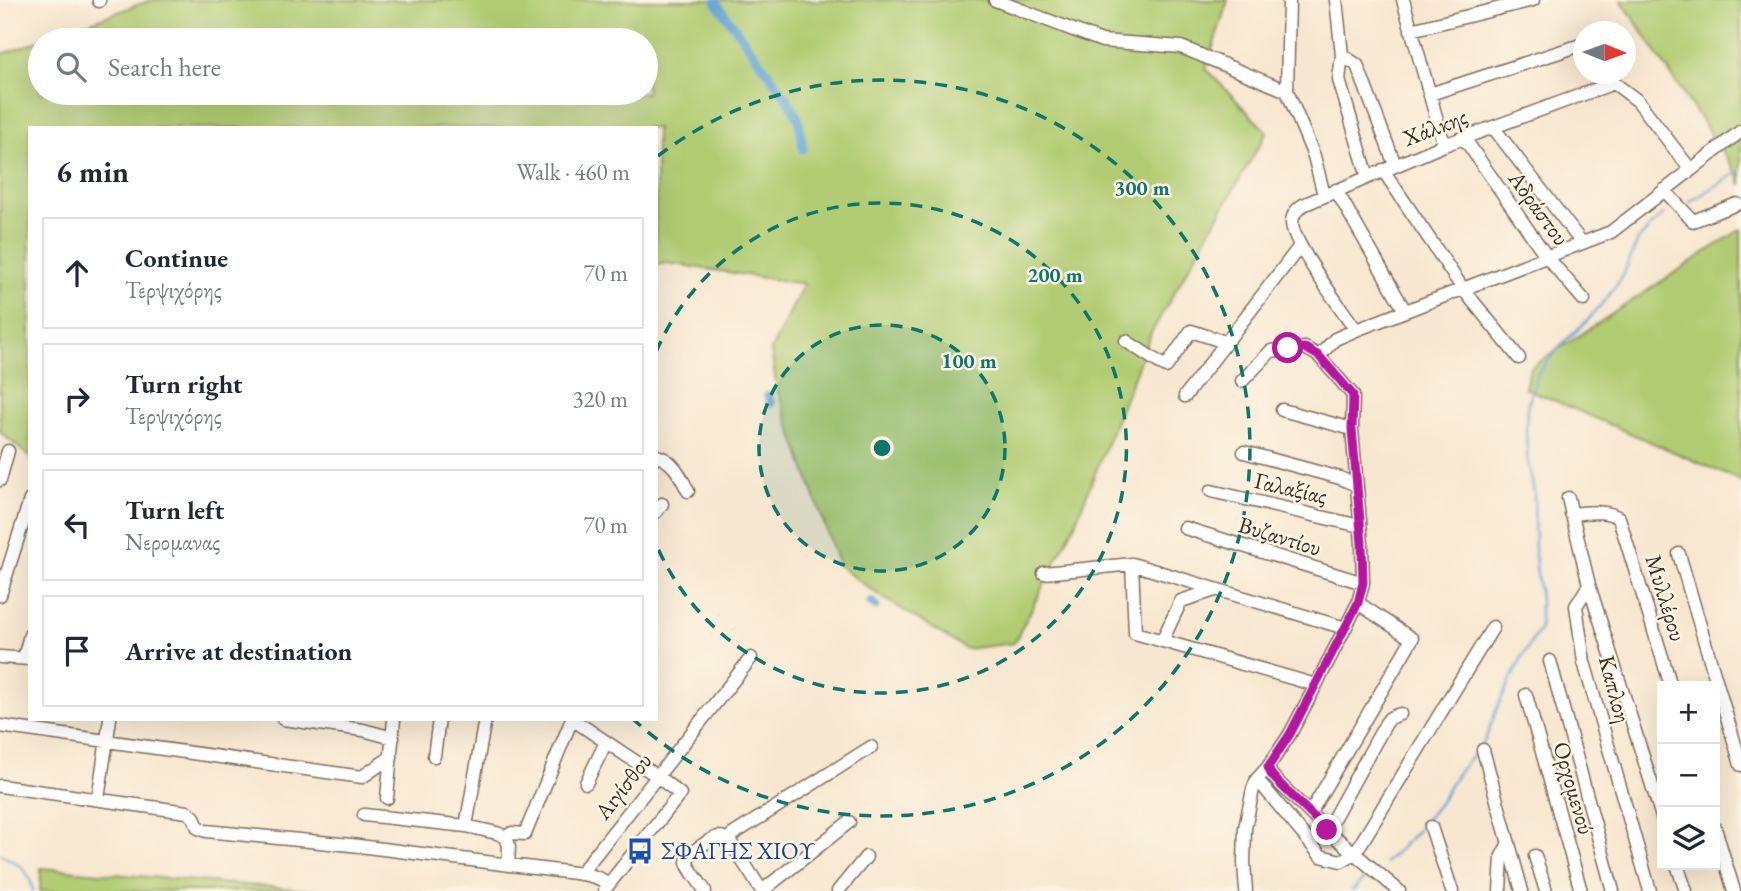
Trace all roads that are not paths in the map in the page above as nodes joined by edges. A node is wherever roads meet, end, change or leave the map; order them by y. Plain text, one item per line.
1 (995, 0) edge
2 (1289, 0) edge
3 (1336, 0) edge
4 (1403, 0) edge
5 (1533, 0) edge
6 (1411, 30) junction
7 (1573, 48) edge
8 (1342, 55) junction
9 (1287, 91) junction
10 (1430, 94) junction
11 (1493, 127) junction
12 (1741, 131) edge
13 (1464, 138) junction
14 (1444, 145) junction
15 (1389, 168) junction
16 (1690, 169) junction
17 (1368, 177) junction
18 (1664, 190) junction
19 (1330, 192) junction
20 (1737, 204) dead end
21 (1582, 243) junction
22 (1300, 246) junction
23 (1548, 257) junction
24 (1463, 289) junction
25 (1584, 300) dead end
26 (1405, 311) junction
27 (1356, 330) junction
28 (1126, 341) dead end
29 (1225, 342) junction
30 (1319, 356) junction
31 (1519, 358) dead end
32 (1242, 381) dead end
33 (1185, 396) dead end
34 (1282, 410) dead end
35 (1352, 429) junction
36 (8, 451) dead end
37 (1244, 452) dead end
38 (658, 456) edge
39 (0, 480) edge
40 (1356, 485) junction
41 (688, 491) dead end
42 (1211, 491) dead end
43 (1568, 498) dead end
44 (1571, 514) junction
45 (27, 517) edge
46 (1360, 526) junction
47 (1185, 528) dead end
48 (1679, 554) dead end
49 (1132, 564) junction
50 (1044, 573) dead end
51 (1363, 583) junction
52 (1589, 584) junction
53 (1216, 589) junction
54 (0, 594) edge
55 (1358, 603) junction
56 (1493, 627) dead end
57 (1345, 628) junction
58 (1162, 641) junction
59 (0, 657) edge
60 (751, 658) dead end
61 (27, 659) edge
62 (1550, 661) dead end
63 (1669, 681) edge
64 (1316, 685) junction
65 (1526, 695) dead end
66 (1400, 714) dead end
67 (110, 721) edge
68 (312, 721) edge
69 (394, 721) edge
70 (439, 721) edge
71 (485, 721) edge
72 (571, 721) edge
73 (575, 721) edge
74 (0, 726) edge
75 (393, 738) junction
76 (106, 741) junction
77 (606, 742) junction
78 (871, 747) dead end
79 (1483, 750) dead end
80 (434, 756) dead end
81 (391, 757) junction
82 (1741, 765) edge
83 (1268, 767) junction
84 (657, 776) junction
85 (1257, 779) junction
86 (586, 783) dead end
87 (0, 786) edge
88 (387, 798) dead end
89 (98, 799) junction
90 (1659, 807) edge
91 (1310, 813) junction
92 (364, 815) dead end
93 (849, 822) dead end
94 (466, 826) junction
95 (1431, 827) dead end
96 (1327, 830) junction
97 (506, 837) junction
98 (729, 840) junction
99 (1509, 843) junction
100 (1720, 845) edge
101 (1355, 853) junction
102 (1535, 856) dead end
103 (866, 857) dead end
104 (508, 864) junction
105 (1679, 870) edge
106 (580, 874) junction
107 (607, 887) edge
108 (1741, 888) edge
109 (705, 891) edge
110 (762, 891) edge
111 (838, 891) edge
112 (1246, 891) edge
113 (1399, 891) edge
114 (1452, 891) edge
115 (1500, 891) edge
116 (1522, 891) edge
117 (1546, 891) edge
118 (1581, 891) edge
119 (1613, 891) edge
120 (1650, 891) edge
121 (1686, 891) edge
122 (1734, 891) edge

1 - 9 street
2 - 9 street
3 - 8 street
4 - 6 street
5 - 6 street
6 - 10 street
7 - 10 street
8 - 15 street
8 - 17 street
9 - 19 street
10 - 14 street
11 - 13 street, Χάλκης
11 - 16 street, Χάλκης
11 - 21 street, Αδράστου
12 - 16 street
13 - 14 street, Χάλκης
13 - 23 street, Αδράστου
14 - 15 street, Χάλκης
15 - 17 street, Χάλκης
15 - 24 street
16 - 18 street
17 - 19 street, Χάλκης
18 - 20 street
18 - 21 street
19 - 22 street, Χάλκης
19 - 26 street
21 - 23 street
22 - 27 street, Χάλκης
22 - 29 street
23 - 24 street
23 - 25 street, Αδράστου
24 - 26 street
24 - 31 street
26 - 27 street
27 - 30 street
28 - 29 street
29 - 33 street
30 - 32 street
30 - 35 street
34 - 35 street
35 - 40 street
36 - 39 street
37 - 40 street
38 - 41 street
40 - 46 street
42 - 46 street, Γαλαξίας
43 - 44 street
44 - 52 street
44 - 63 street, Μυλλέρου
45 - 54 street
46 - 51 street
47 - 51 street, Βυζαντίου
48 - 82 street
49 - 50 street
49 - 53 street
49 - 58 street
51 - 55 street
52 - 90 street
52 - 120 street, Καπλοη
53 - 57 street
53 - 58 street
55 - 57 street
55 - 91 street
56 - 101 street
57 - 64 street
58 - 64 street
59 - 61 street
60 - 84 street, Αιγίσθου
62 - 119 street
64 - 83 street
65 - 118 street, Ορχομενού
66 - 96 street
67 - 76 street
68 - 75 street
69 - 75 street
70 - 80 street
71 - 94 street
72 - 97 street
73 - 77 street
74 - 76 street
75 - 81 street
76 - 81 street
76 - 89 street
77 - 84 street
77 - 86 street
78 - 98 street
79 - 99 street
81 - 88 street
83 - 85 street
83 - 91 street
84 - 106 street, Αιγίσθου
84 - 107 street
85 - 101 street
85 - 112 street
87 - 89 street
89 - 104 street
91 - 96 street
92 - 94 street
93 - 110 street
94 - 97 street
95 - 114 street
96 - 101 street
97 - 104 street
98 - 109 street
98 - 110 street
99 - 115 street
99 - 116 street
100 - 122 street
101 - 113 street
102 - 117 street
103 - 111 street
104 - 106 street
105 - 121 street
106 - 107 street
108 - 122 street

